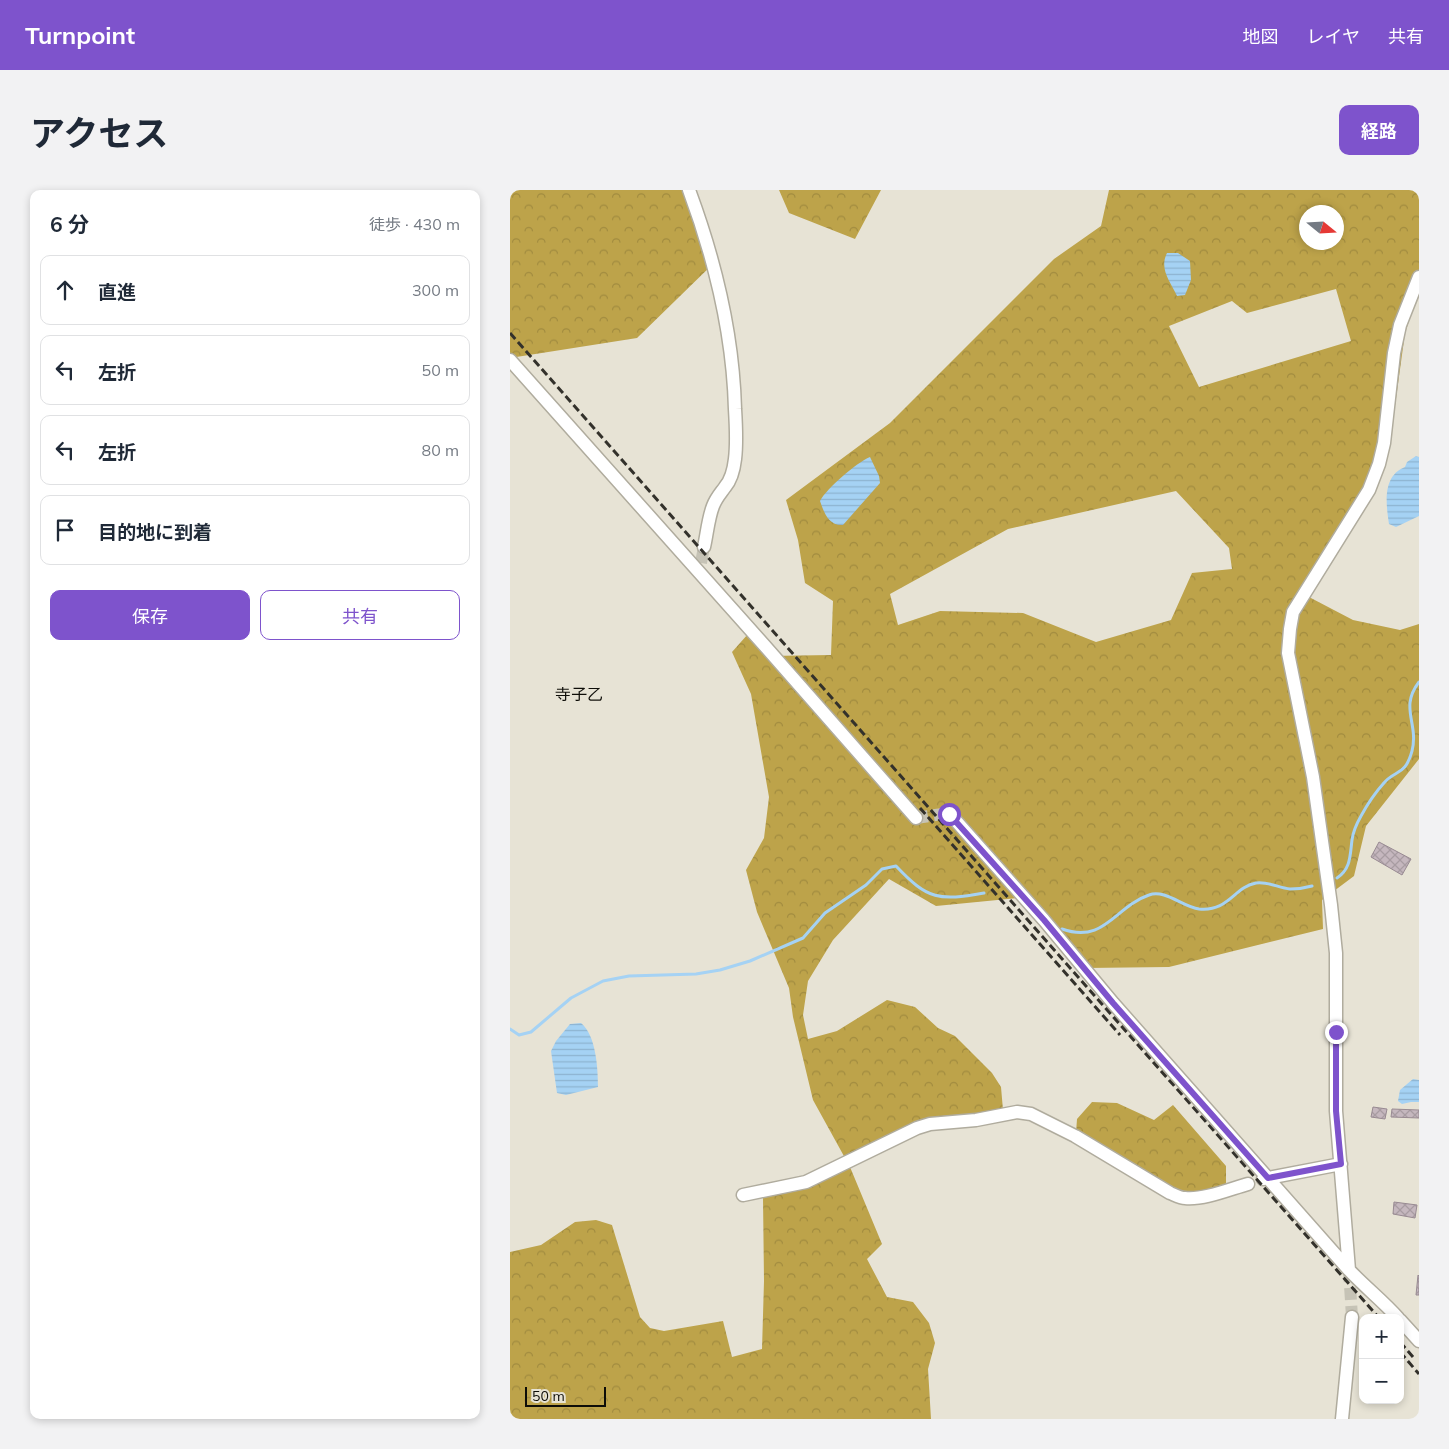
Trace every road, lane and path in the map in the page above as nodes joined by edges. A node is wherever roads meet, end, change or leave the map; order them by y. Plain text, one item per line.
1 (689, 190) edge
2 (1419, 276) edge
3 (510, 360) edge
4 (704, 547) tunnel mouth
5 (949, 814) dead end
6 (916, 818) dead end
7 (1341, 1164) junction
8 (1266, 1178) junction
9 (1248, 1184) dead end
10 (743, 1195) dead end
11 (1349, 1270) junction
12 (1395, 1314) edge
13 (1352, 1317) tunnel mouth
14 (1404, 1324) edge
15 (1419, 1341) edge
16 (1342, 1419) edge

1 - 4 street
2 - 7 street
3 - 6 street
5 - 8 street
7 - 8 street
7 - 11 street
8 - 11 street
9 - 10 street
11 - 12 street
13 - 16 street
14 - 15 street

